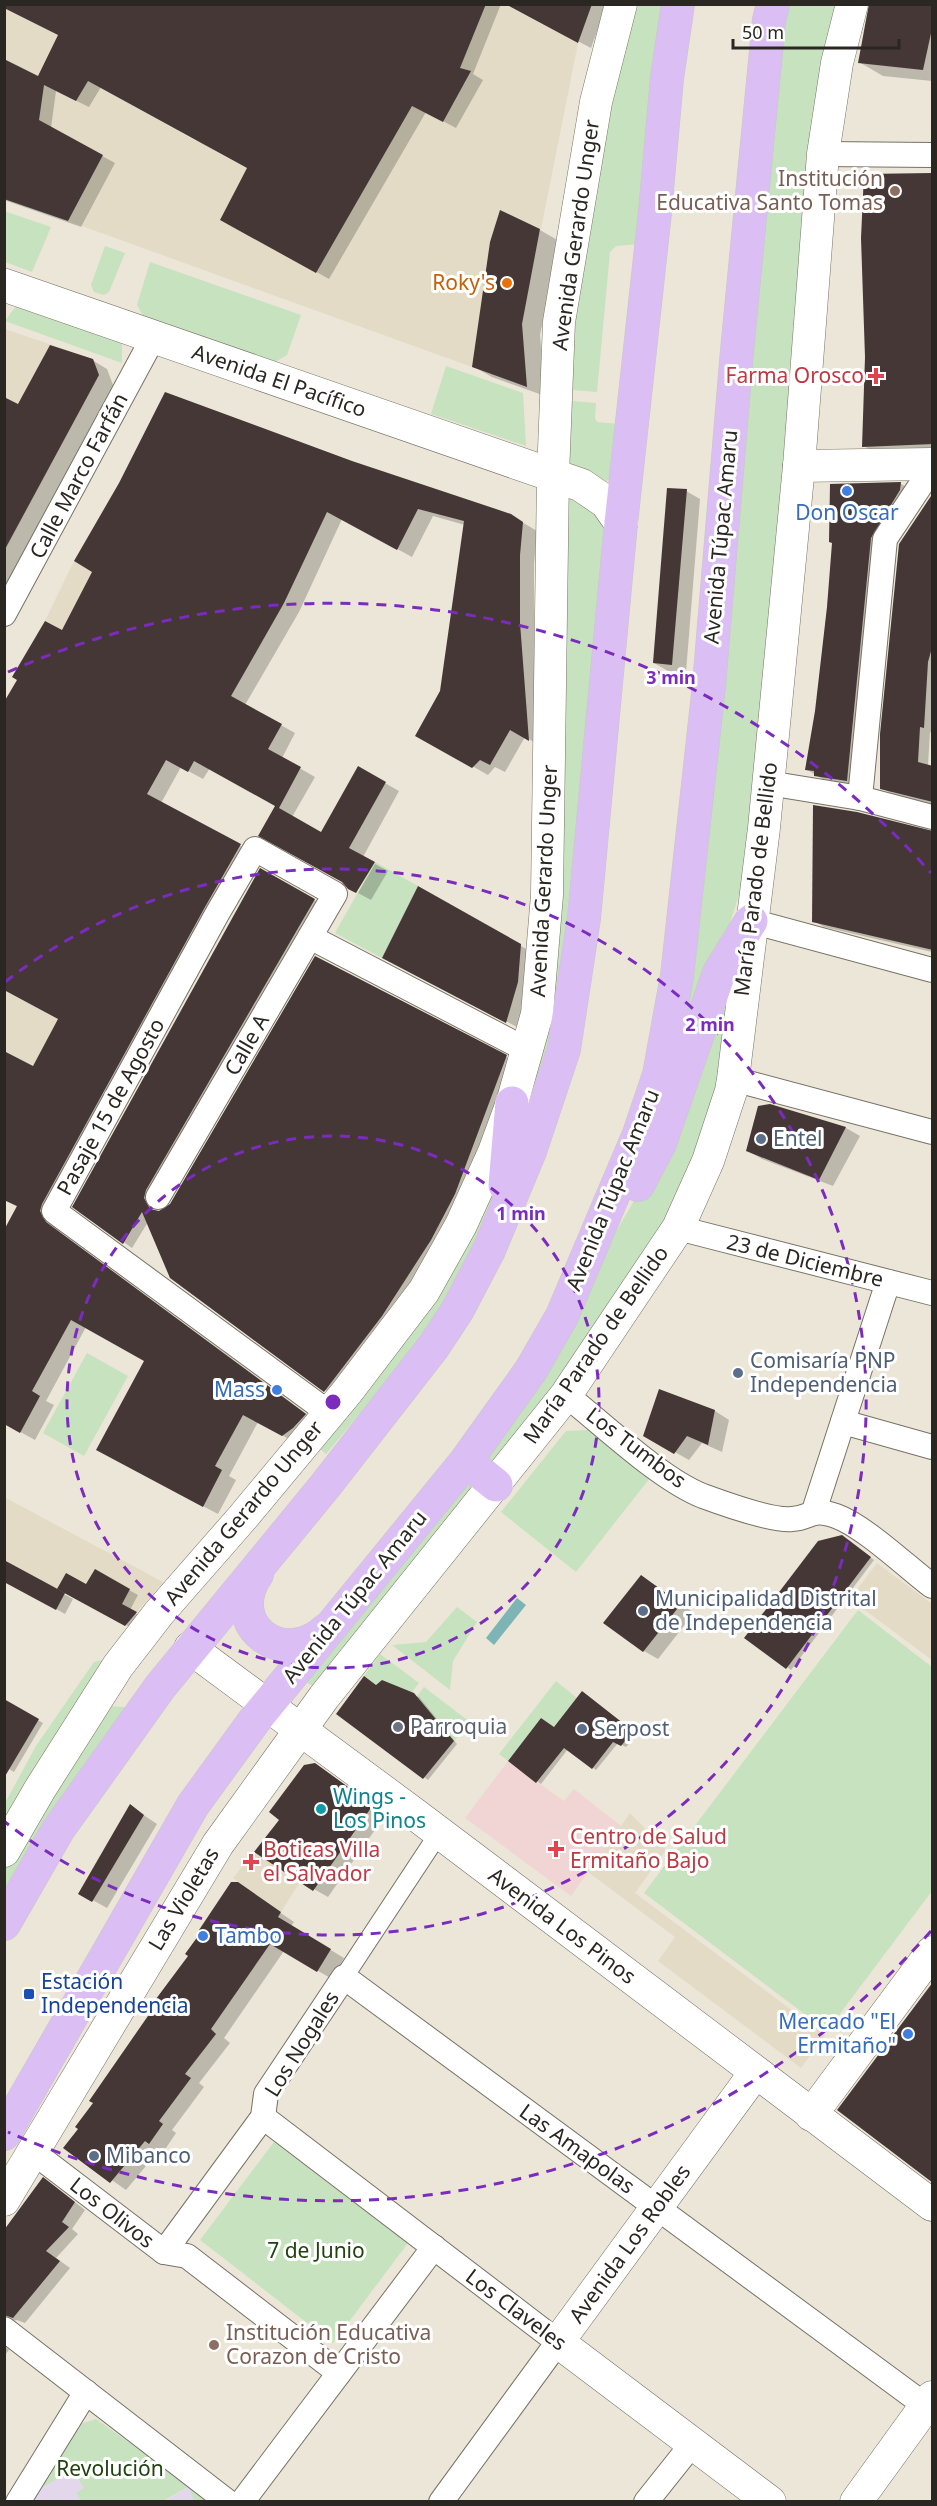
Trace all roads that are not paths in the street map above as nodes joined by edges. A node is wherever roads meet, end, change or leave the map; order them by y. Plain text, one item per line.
1 (621, 4) edge
2 (678, 4) edge
3 (773, 4) edge
4 (852, 4) edge
5 (823, 154) junction
6 (933, 155) edge
7 (4, 285) edge
8 (153, 338) junction
9 (628, 465) junction
10 (799, 466) junction
11 (933, 466) edge
12 (563, 478) junction
13 (621, 523) junction
14 (4, 615) edge
15 (768, 783) junction
16 (860, 798) junction
17 (933, 817) edge
18 (335, 894) joint
19 (751, 921) junction
20 (310, 937) junction
21 (933, 970) edge
22 (527, 1050) junction
23 (733, 1079) junction
24 (512, 1103) junction
25 (933, 1132) edge
26 (158, 1197) dead end
27 (502, 1220) junction
28 (678, 1228) junction
29 (888, 1282) junction
30 (933, 1293) edge
31 (562, 1316) junction
32 (566, 1395) junction
33 (329, 1413) junction
34 (843, 1422) junction
35 (933, 1447) edge
36 (466, 1461) junction
37 (496, 1485) junction
38 (814, 1511) junction
39 (267, 1557) junction
40 (933, 1586) edge
41 (331, 1625) junction
42 (190, 1648) junction
43 (267, 1705) junction
44 (301, 1729) junction
45 (439, 1833) junction
46 (4, 1851) edge
47 (4, 1924) edge
48 (933, 1952) edge
49 (344, 1977) junction
50 (755, 2073) junction
51 (811, 2115) junction
52 (263, 2117) junction
53 (4, 2134) edge
54 (33, 2152) junction
55 (4, 2199) edge
56 (933, 2205) edge
57 (657, 2207) junction
58 (434, 2247) junction
59 (164, 2252) junction
60 (4, 2329) edge
61 (558, 2342) junction
62 (339, 2373) junction
63 (86, 2392) junction
64 (929, 2401) edge
65 (693, 2443) junction
66 (18, 2502) edge
67 (228, 2502) edge
68 (242, 2502) edge
69 (441, 2502) edge
70 (646, 2502) edge
71 (770, 2502) edge
72 (856, 2502) edge

1 - 12 street, Avenida Gerardo Unger
2 - 9 main road
3 - 31 main road, Avenida Túpac Amaru
4 - 5 street, María Parado de Bellido
5 - 6 street
5 - 10 street, María Parado de Bellido
7 - 8 main road, Avenida El Pacífico
8 - 12 main road, Avenida El Pacífico
8 - 14 street, Calle Marco Farfán
9 - 12 main road, Avenida El Pacífico
9 - 13 main road
10 - 11 street
10 - 15 street, María Parado de Bellido
11 - 16 street
12 - 13 main road, Avenida El Pacífico
12 - 22 street, Avenida Gerardo Unger
13 - 27 main road
15 - 16 street
15 - 19 street, María Parado de Bellido
16 - 17 street
18 - 20 street, Calle A
18 - 33 street, Pasaje 15 de Agosto
19 - 21 street
19 - 23 street, María Parado de Bellido
19 - 31 main road
20 - 22 street
20 - 26 street, Calle A
22 - 24 street, Avenida Gerardo Unger
23 - 25 street
23 - 28 street, María Parado de Bellido
24 - 27 main road
24 - 33 street, Avenida Gerardo Unger
27 - 39 main road
28 - 29 street, 23 de Diciembre
28 - 32 street, María Parado de Bellido
29 - 30 street, 23 de Diciembre
29 - 34 street
31 - 36 main road, Avenida Túpac Amaru
32 - 37 street, María Parado de Bellido
32 - 38 street, Los Tumbos
33 - 46 street, Avenida Gerardo Unger
34 - 35 street
34 - 38 street
36 - 37 main road
36 - 41 main road, Avenida Túpac Amaru
37 - 44 street, María Parado de Bellido
38 - 40 street
39 - 41 main road
39 - 42 main road
41 - 43 main road, Avenida Túpac Amaru
42 - 43 street, Avenida Los Pinos
42 - 47 main road
43 - 44 street, Avenida Los Pinos
43 - 53 main road, Avenida Túpac Amaru
44 - 45 street, Avenida Los Pinos
44 - 54 street, Las Violetas
45 - 49 street, Los Nogales
45 - 50 street, Avenida Los Pinos
48 - 51 street
49 - 52 street, Los Nogales
49 - 57 street, Las Amapolas
50 - 51 street, Avenida Los Pinos
50 - 57 street, Avenida Los Robles
51 - 56 street, Avenida Los Pinos
52 - 58 street, Los Claveles
52 - 59 street, Los Nogales
54 - 55 street, Las Violetas
54 - 59 street, Los Olivos
57 - 61 street, Avenida Los Robles
57 - 64 street, Las Amapolas
58 - 61 street, Los Claveles
58 - 62 street
59 - 62 street, Los Olivos
60 - 63 street
61 - 65 street, Los Claveles
61 - 69 street, Avenida Los Robles
62 - 68 street
63 - 66 street
63 - 67 street
64 - 72 street
65 - 70 street
65 - 71 street, Los Claveles

